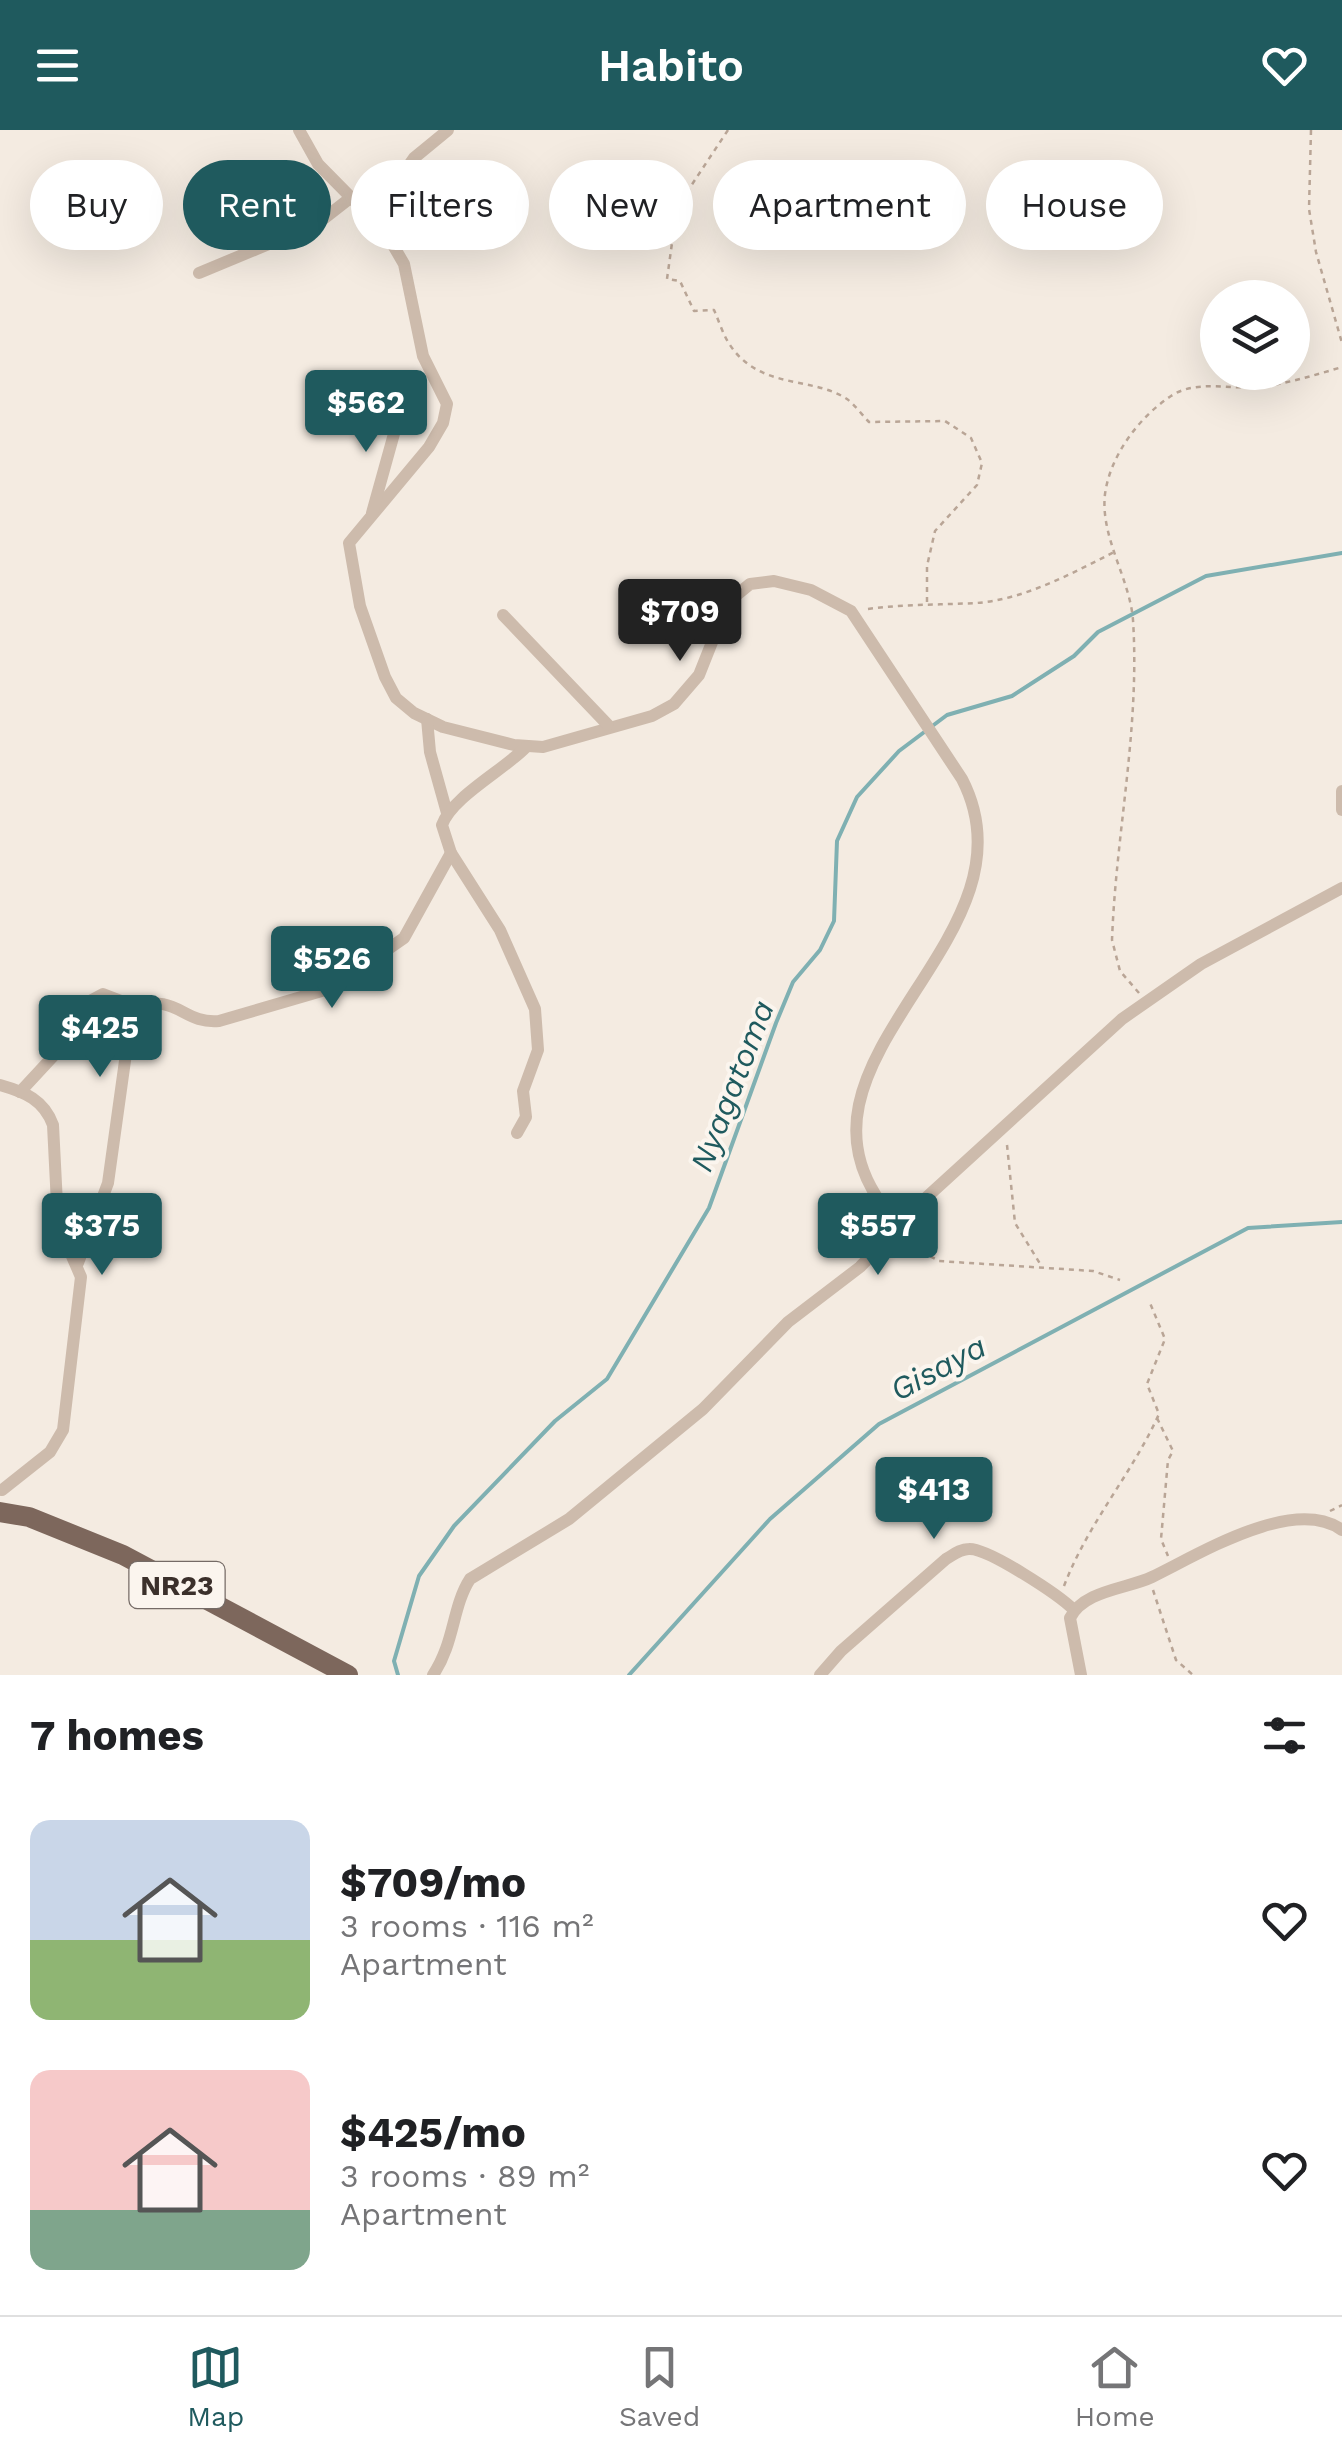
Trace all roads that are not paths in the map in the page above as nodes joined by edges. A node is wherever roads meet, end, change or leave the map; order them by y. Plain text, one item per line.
1 (299, 130) edge
2 (448, 130) edge
3 (413, 160) edge
4 (349, 199) joint
5 (394, 250) edge
6 (199, 273) dead end
7 (392, 400) dead end
8 (372, 512) junction
9 (503, 615) dead end
10 (427, 720) junction
11 (608, 725) junction
12 (526, 747) junction
13 (1342, 791) edge
14 (1342, 810) edge
15 (447, 813) junction
16 (451, 854) junction
17 (1342, 888) edge
18 (131, 1008) junction
19 (0, 1085) edge
20 (20, 1092) junction
21 (517, 1133) dead end
22 (896, 1231) junction
23 (78, 1263) junction
24 (1, 1490) edge
25 (0, 1512) edge
26 (1342, 1530) edge
27 (1074, 1610) junction
28 (348, 1675) edge
29 (433, 1675) edge
30 (820, 1675) edge
31 (1081, 1675) edge

1 - 4 street
2 - 3 street
4 - 6 street
5 - 8 street
7 - 8 street
8 - 10 street
9 - 11 street
10 - 12 street
10 - 15 street
11 - 12 street
11 - 22 street
12 - 15 street
13 - 14 street
15 - 16 street
16 - 18 street
16 - 21 street
17 - 22 street
18 - 20 street
18 - 23 street
19 - 20 street
20 - 23 street
22 - 29 street
23 - 24 street
25 - 28 main road, NR23
26 - 27 street
27 - 30 street
27 - 31 street

